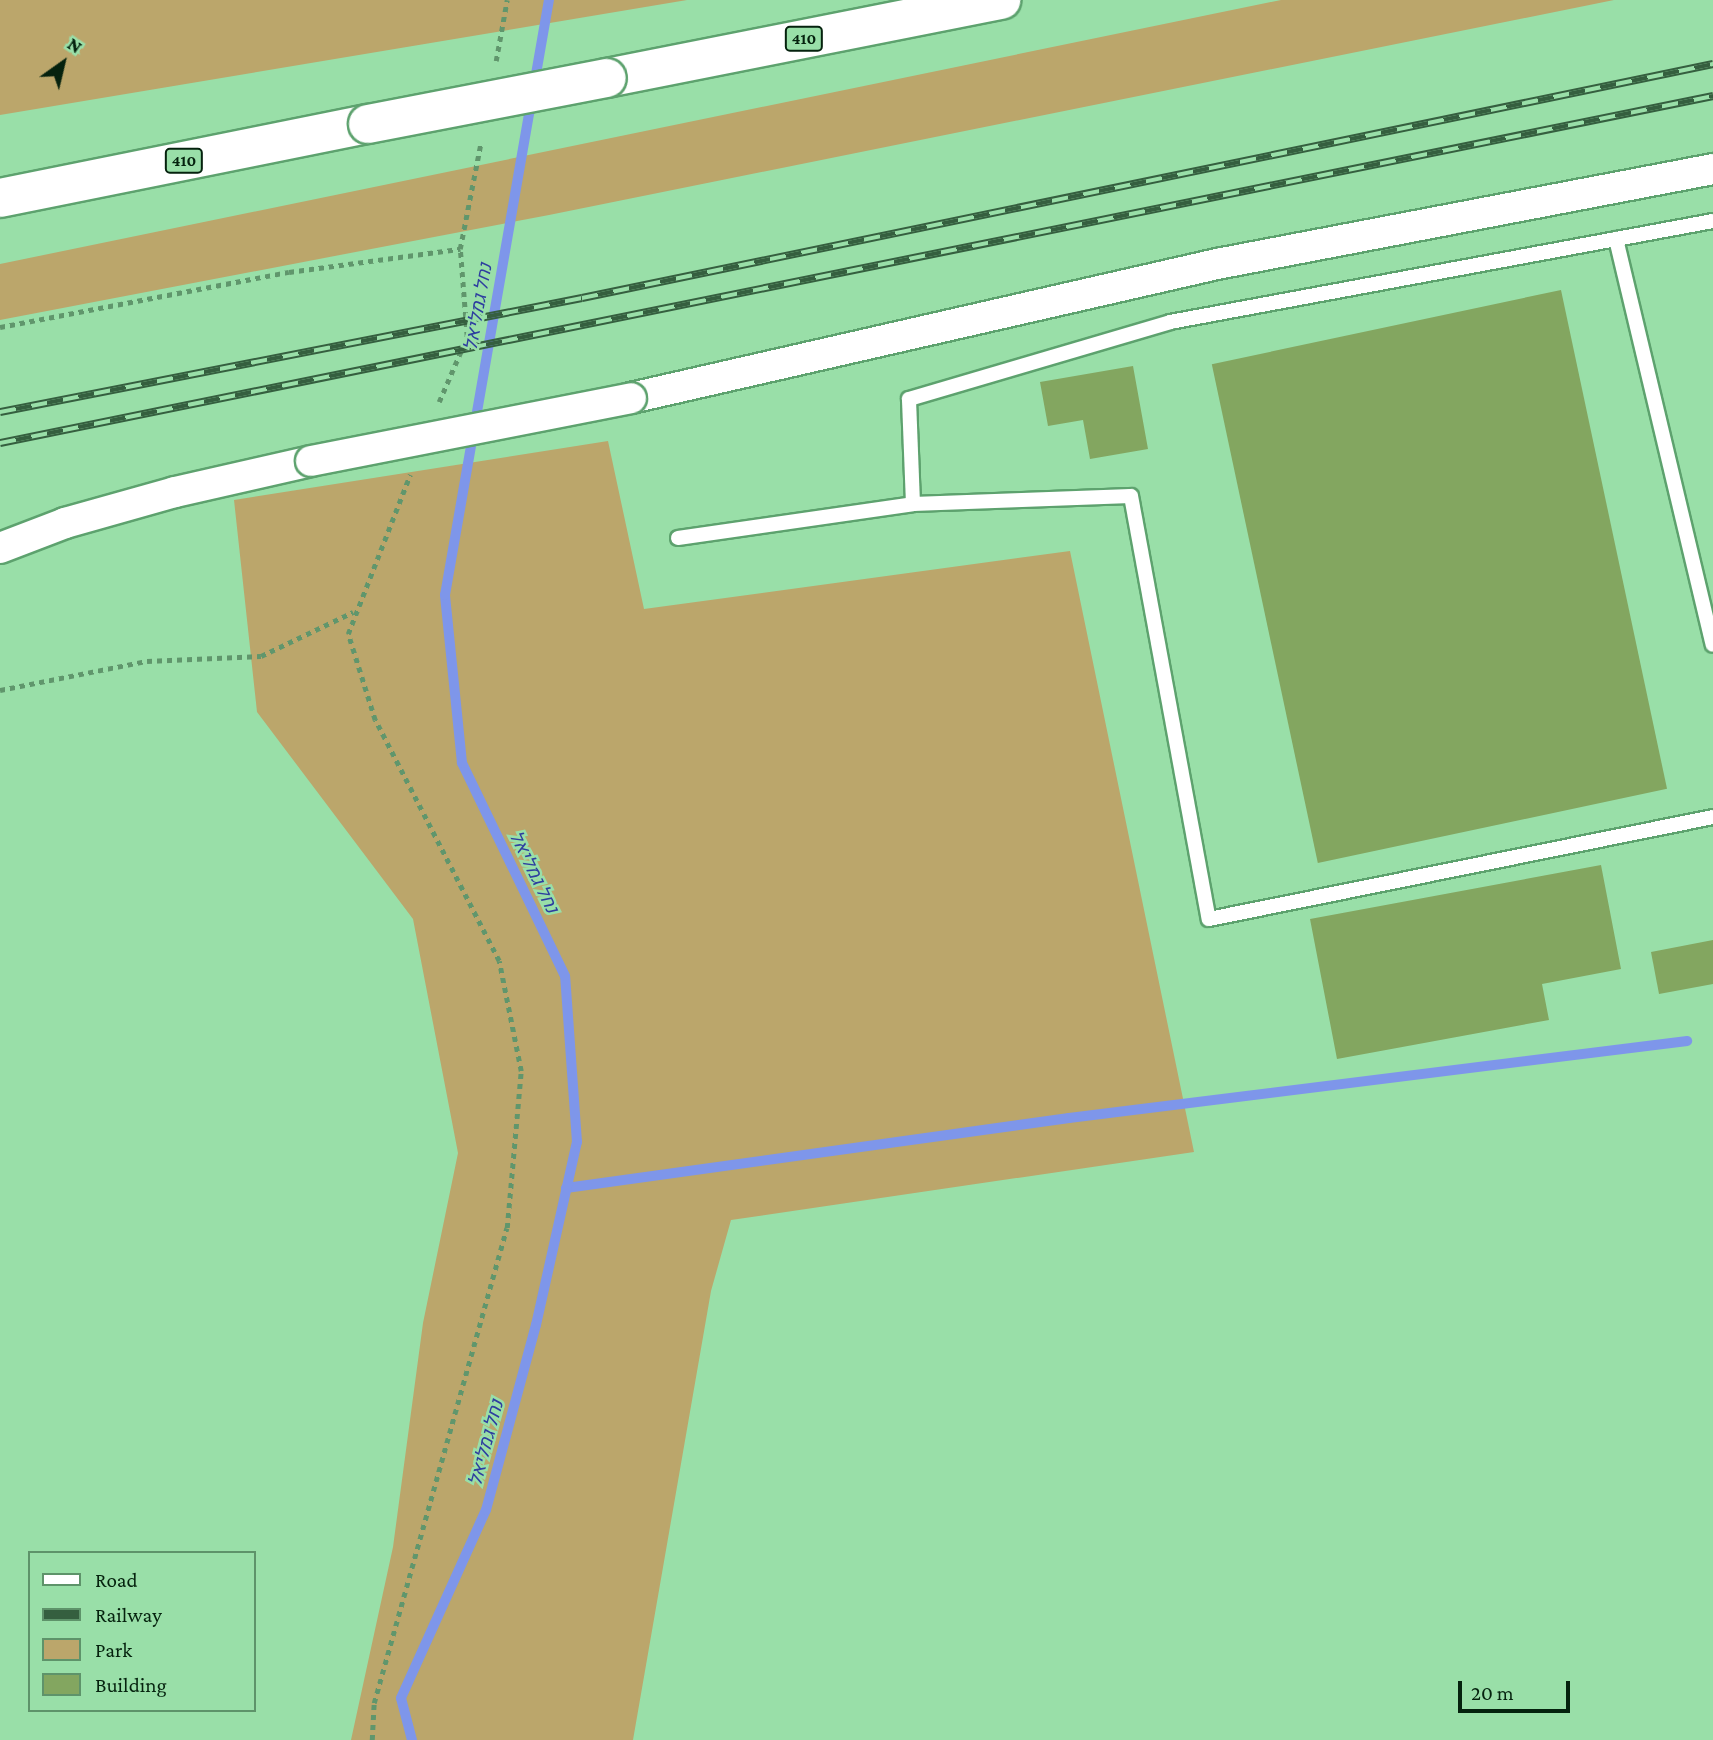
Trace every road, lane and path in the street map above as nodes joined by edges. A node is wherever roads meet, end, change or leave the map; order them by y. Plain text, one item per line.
1 (1001, 0) edge
2 (1713, 169) edge
3 (0, 198) edge
4 (1713, 221) edge
5 (1616, 239) junction
6 (0, 327) edge
7 (438, 405) dead end
8 (412, 470) dead end
9 (913, 505) junction
10 (678, 538) dead end
11 (0, 548) edge
12 (1706, 587) edge
13 (354, 612) junction
14 (1713, 645) edge
15 (0, 690) edge
16 (1713, 817) edge
17 (372, 1740) edge

1 - 3 main road, 410, bridge
2 - 11 street, bridge
4 - 5 lane
5 - 9 lane
5 - 12 lane
6 - 7 path
8 - 13 path
9 - 10 lane
9 - 16 lane
12 - 14 lane
13 - 15 path
13 - 17 path

